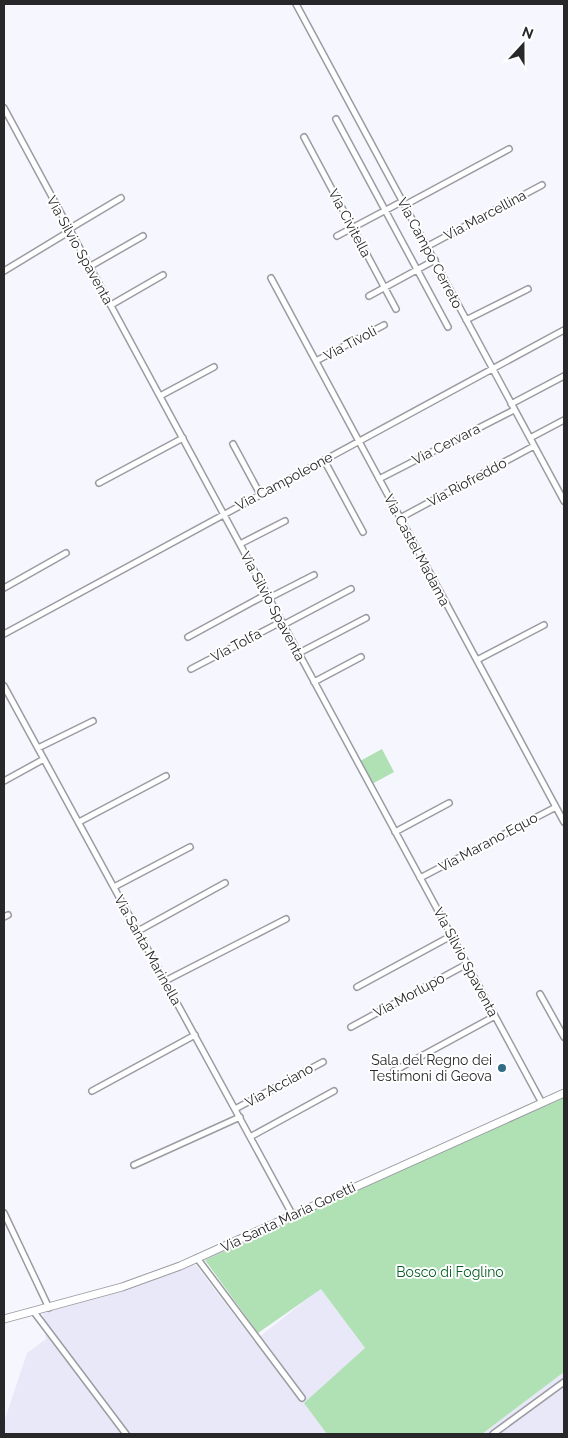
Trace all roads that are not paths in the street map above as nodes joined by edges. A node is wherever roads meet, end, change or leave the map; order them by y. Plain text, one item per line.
1 (296, 4) edge
2 (4, 108) edge
3 (336, 119) dead end
4 (304, 137) dead end
5 (509, 149) dead end
6 (542, 185) dead end
7 (121, 198) dead end
8 (404, 203) junction
9 (386, 211) junction
10 (352, 228) junction
11 (69, 230) junction
12 (143, 236) dead end
13 (337, 236) dead end
14 (428, 246) junction
15 (435, 260) junction
16 (89, 267) junction
17 (418, 269) junction
18 (4, 271) edge
19 (164, 274) dead end
20 (271, 278) dead end
21 (384, 288) junction
22 (528, 289) dead end
23 (369, 296) dead end
24 (110, 305) junction
25 (396, 309) dead end
26 (466, 320) junction
27 (384, 325) dead end
28 (448, 327) dead end
29 (564, 330) edge
30 (316, 361) junction
31 (214, 367) dead end
32 (491, 368) junction
33 (564, 376) edge
34 (160, 396) junction
35 (512, 407) junction
36 (564, 420) edge
37 (183, 438) junction
38 (530, 438) junction
39 (360, 441) junction
40 (233, 444) dead end
41 (534, 446) junction
42 (324, 460) junction
43 (379, 479) junction
44 (99, 483) dead end
45 (260, 494) junction
46 (564, 499) edge
47 (224, 513) junction
48 (400, 518) junction
49 (285, 521) dead end
50 (363, 532) dead end
51 (240, 544) junction
52 (66, 553) dead end
53 (314, 575) dead end
54 (4, 588) edge
55 (351, 589) dead end
56 (268, 596) junction
57 (366, 618) dead end
58 (282, 623) junction
59 (544, 625) dead end
60 (4, 634) edge
61 (188, 637) dead end
62 (299, 653) junction
63 (360, 658) dead end
64 (477, 660) junction
65 (191, 669) dead end
66 (314, 682) junction
67 (4, 686) edge
68 (93, 721) dead end
69 (38, 748) junction
70 (44, 759) junction
71 (166, 776) dead end
72 (4, 781) edge
73 (449, 803) dead end
74 (556, 806) junction
75 (79, 822) junction
76 (564, 822) edge
77 (395, 832) junction
78 (190, 847) dead end
79 (420, 878) junction
80 (225, 882) dead end
81 (114, 887) junction
82 (286, 919) dead end
83 (138, 931) junction
84 (451, 936) junction
85 (467, 964) junction
86 (165, 980) junction
87 (357, 986) dead end
88 (540, 994) dead end
89 (494, 1016) junction
90 (351, 1026) dead end
91 (195, 1035) junction
92 (564, 1037) edge
93 (323, 1062) dead end
94 (394, 1071) dead end
95 (92, 1091) dead end
96 (334, 1091) dead end
97 (564, 1093) edge
98 (542, 1103) junction
99 (235, 1109) junction
100 (240, 1117) junction
101 (250, 1137) junction
102 (134, 1165) dead end
103 (4, 1213) edge
104 (292, 1214) junction
105 (197, 1258) junction
106 (50, 1308) junction
107 (34, 1312) junction
108 (4, 1319) edge
109 (564, 1382) edge
110 (302, 1398) dead end
111 (126, 1434) edge
112 (492, 1434) edge

1 - 8 street, Via Campo Cerreto
2 - 11 street, Via Silvio Spaventa
3 - 9 street
4 - 10 street, Via Civitella
5 - 8 street
6 - 14 street, Via Marcellina
7 - 11 street
8 - 9 street
8 - 14 street, Via Campo Cerreto
9 - 10 street
9 - 17 street
10 - 13 street
10 - 21 street, Via Civitella
11 - 16 street, Via Silvio Spaventa
11 - 18 street
12 - 16 street
14 - 15 street, Via Campo Cerreto
15 - 17 street
15 - 26 street, Via Campo Cerreto
16 - 24 street, Via Silvio Spaventa
17 - 21 street
17 - 28 street
19 - 24 street
20 - 30 street, Via Castel Madama
21 - 23 street
21 - 25 street, Via Civitella
22 - 26 street
24 - 34 street, Via Silvio Spaventa
26 - 32 street, Via Campo Cerreto
27 - 30 street, Via Tivoli
29 - 32 street, Via Campoleone
30 - 39 street, Via Castel Madama
31 - 34 street
32 - 35 street, Via Campo Cerreto
32 - 39 street, Via Campoleone
33 - 35 street, Via Cervara
34 - 37 street, Via Silvio Spaventa
35 - 38 street, Via Campo Cerreto
35 - 43 street, Via Cervara
36 - 38 street
37 - 44 street
37 - 47 street, Via Silvio Spaventa
38 - 41 street, Via Campo Cerreto
39 - 42 street, Via Campoleone
39 - 43 street, Via Castel Madama
40 - 45 street
41 - 46 street, Via Campo Cerreto
41 - 48 street, Via Riofreddo
42 - 45 street, Via Campoleone
42 - 50 street
43 - 48 street, Via Castel Madama
45 - 47 street, Via Campoleone
47 - 51 street, Via Silvio Spaventa
47 - 60 street, Via Campoleone
48 - 64 street, Via Castel Madama
49 - 51 street
51 - 56 street, Via Silvio Spaventa
52 - 54 street
53 - 56 street
55 - 58 street, Via Tolfa
56 - 58 street, Via Silvio Spaventa
56 - 61 street
57 - 62 street
58 - 62 street, Via Silvio Spaventa
58 - 65 street, Via Tolfa
59 - 64 street
62 - 66 street, Via Silvio Spaventa
63 - 66 street
64 - 74 street, Via Castel Madama
66 - 77 street, Via Silvio Spaventa
67 - 69 street, Via Santa Marinella
68 - 69 street
69 - 70 street, Via Santa Marinella
70 - 72 street
70 - 75 street, Via Santa Marinella
71 - 75 street
73 - 77 street
74 - 76 street, Via Castel Madama
74 - 79 street, Via Marano Equo
75 - 81 street, Via Santa Marinella
77 - 79 street, Via Silvio Spaventa
78 - 81 street
79 - 84 street, Via Silvio Spaventa
80 - 83 street
81 - 83 street, Via Santa Marinella
82 - 86 street
83 - 86 street, Via Santa Marinella
84 - 85 street, Via Silvio Spaventa
84 - 87 street
85 - 89 street, Via Silvio Spaventa
85 - 90 street, Via Morlupo
86 - 91 street, Via Santa Marinella
88 - 92 street
89 - 94 street
89 - 98 street, Via Silvio Spaventa
91 - 95 street
91 - 99 street, Via Santa Marinella
93 - 99 street, Via Acciano
96 - 101 street
97 - 98 main road, Via Santa Maria Goretti
98 - 104 main road, Via Santa Maria Goretti
99 - 100 street, Via Santa Marinella
100 - 101 street, Via Santa Marinella
100 - 102 street
101 - 104 street, Via Santa Marinella
103 - 106 street
104 - 105 main road, Via Santa Maria Goretti
105 - 106 main road, Via Santa Maria Goretti
105 - 110 street
106 - 107 main road, Via Santa Maria Goretti
107 - 108 main road, Via Santa Maria Goretti
107 - 111 street
109 - 112 street

